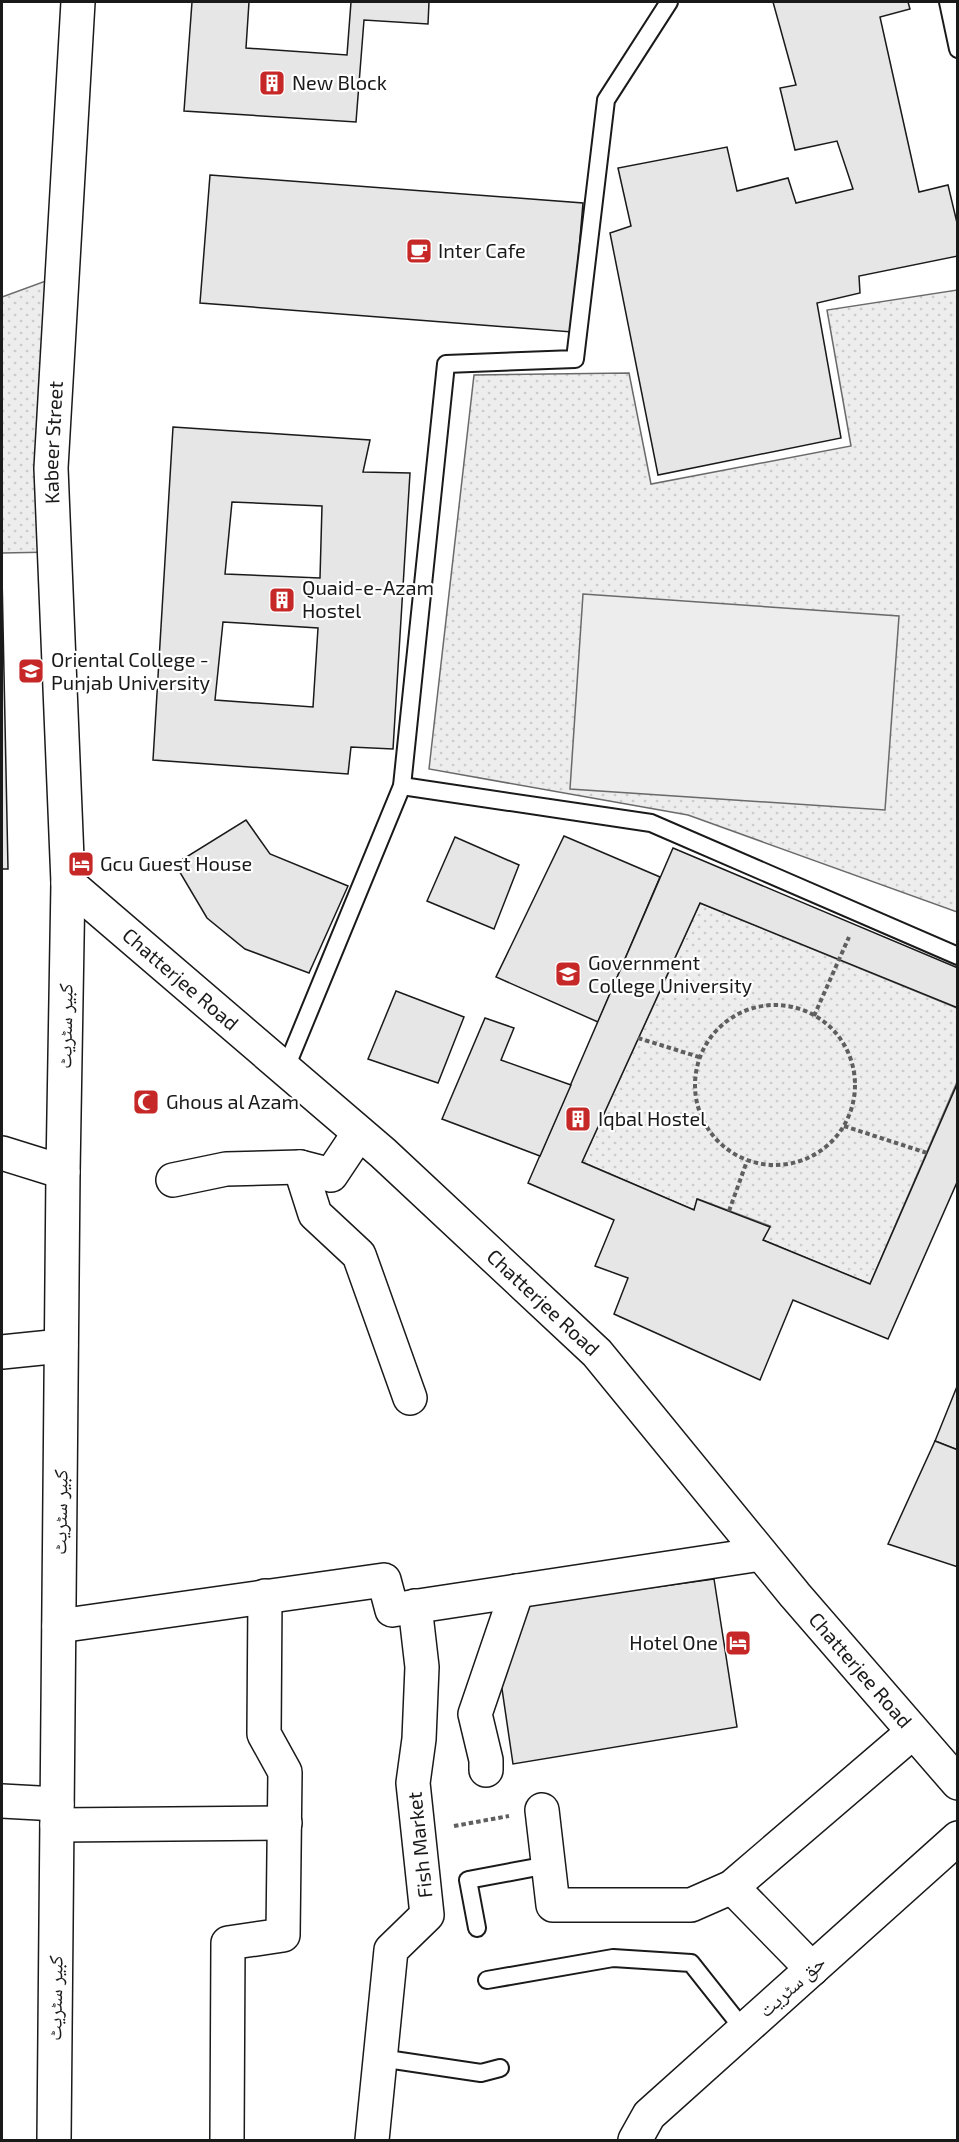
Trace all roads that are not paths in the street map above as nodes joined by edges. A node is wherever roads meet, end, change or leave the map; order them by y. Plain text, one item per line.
1 (78, 2) edge
2 (669, 2) edge
3 (948, 2) edge
4 (957, 49) edge
5 (402, 786) junction
6 (68, 883) junction
7 (957, 956) edge
8 (285, 1070) junction
9 (359, 1133) junction
10 (2, 1153) edge
11 (300, 1167) junction
12 (63, 1172) junction
13 (173, 1180) dead end
14 (61, 1346) junction
15 (2, 1352) edge
16 (410, 1398) dead end
17 (761, 1554) junction
18 (517, 1591) junction
19 (265, 1596) junction
20 (415, 1606) junction
21 (59, 1626) junction
22 (913, 1732) junction
23 (486, 1770) dead end
24 (957, 1783) edge
25 (2, 1801) edge
26 (542, 1810) road end
27 (57, 1814) junction
28 (285, 1823) junction
29 (957, 1838) edge
30 (548, 1865) junction
31 (732, 1887) junction
32 (477, 1928) dead end
33 (812, 1969) junction
34 (487, 1980) dead end
35 (744, 2030) junction
36 (380, 2058) junction
37 (500, 2068) dead end
38 (54, 2140) edge
39 (227, 2140) edge
40 (372, 2140) edge
41 (635, 2140) edge

1 - 6 street, Kabeer Street
2 - 5 lane
3 - 4 lane
5 - 7 lane
5 - 8 lane
6 - 8 street, Chatterjee Road
6 - 12 street, کبیر سٹریٹ
8 - 9 street, Chatterjee Road
9 - 11 street
9 - 17 street, Chatterjee Road
10 - 12 street
11 - 13 street
11 - 16 street
12 - 14 street, کبیر سٹریٹ
14 - 15 street
14 - 21 street, کبیر سٹریٹ
17 - 18 street
17 - 22 street, Chatterjee Road
18 - 20 street
18 - 23 street
19 - 20 street
19 - 21 street
19 - 28 street
20 - 36 street, Fish Market
21 - 27 street, کبیر سٹریٹ
22 - 24 street, Chatterjee Road
22 - 31 street
25 - 27 street
26 - 30 street
27 - 28 street
27 - 38 street, کبیر سٹریٹ
28 - 39 street
29 - 33 street, حق سٹریت
30 - 31 street
30 - 32 lane
31 - 33 street
33 - 35 street, حق سٹریت
34 - 35 lane
35 - 41 street, حق سٹریت
36 - 37 lane
36 - 40 street, Fish Market

